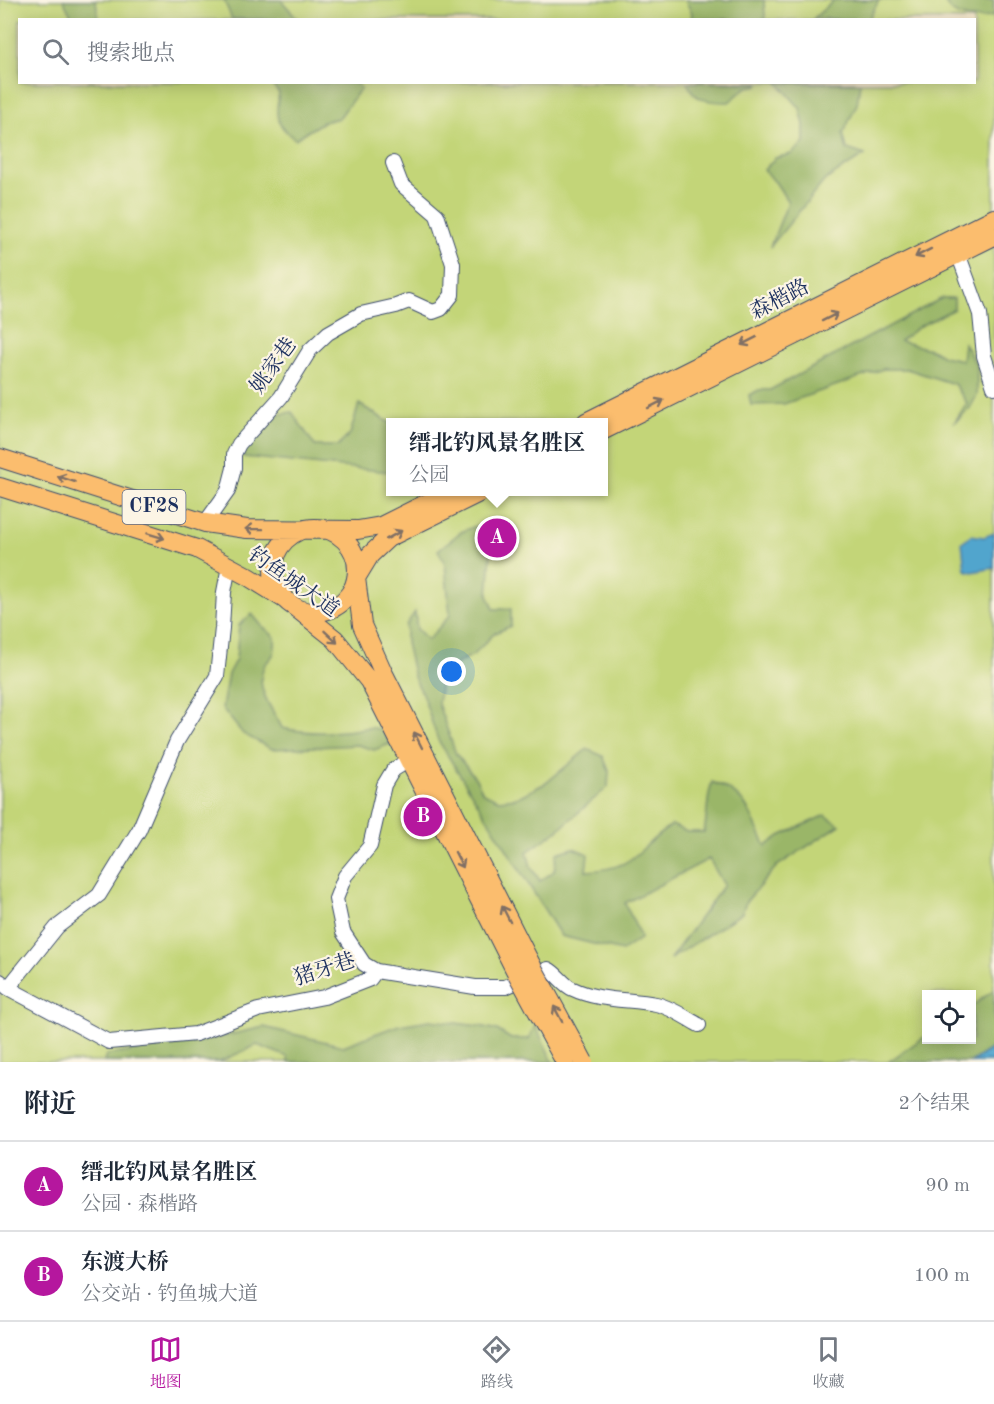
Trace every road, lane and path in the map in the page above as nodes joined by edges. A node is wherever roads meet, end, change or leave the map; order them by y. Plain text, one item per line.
1 (393, 163) dead end
2 (994, 218) edge
3 (994, 236) edge
4 (955, 245) junction
5 (994, 387) edge
6 (596, 418) edge
7 (608, 427) edge
8 (0, 458) edge
9 (0, 487) edge
10 (441, 496) edge
11 (473, 496) edge
12 (205, 523) junction
13 (313, 528) junction
14 (229, 566) junction
15 (356, 578) junction
16 (286, 600) junction
17 (409, 760) junction
18 (525, 970) junction
19 (376, 971) junction
20 (4, 985) edge
21 (699, 1025) dead end
22 (565, 1062) edge
23 (584, 1062) edge

1 - 12 street, 姚家巷
2 - 4 main road, 森楷路
3 - 4 main road, 森楷路
4 - 5 street
4 -> 6 main road, 森楷路
7 -> 4 main road, 森楷路
12 -> 8 main road, 钓鱼城大道 / CF28
9 -> 14 main road, 钓鱼城大道 / CF28
10 - 13 main road
15 -> 11 main road
13 -> 12 main road, 钓鱼城大道 / CF28
13 - 15 main road
13 - 16 main road
14 - 16 main road, 钓鱼城大道 / CF28
14 - 20 street
15 - 16 main road
18 -> 15 main road, 钓鱼城大道
16 -> 17 main road, 钓鱼城大道
17 -> 18 main road, 钓鱼城大道
17 - 19 street
18 - 22 main road, bridge
23 -> 18 main road, bridge
19 - 20 street, 猪牙巷
19 - 21 street, 猪牙巷

